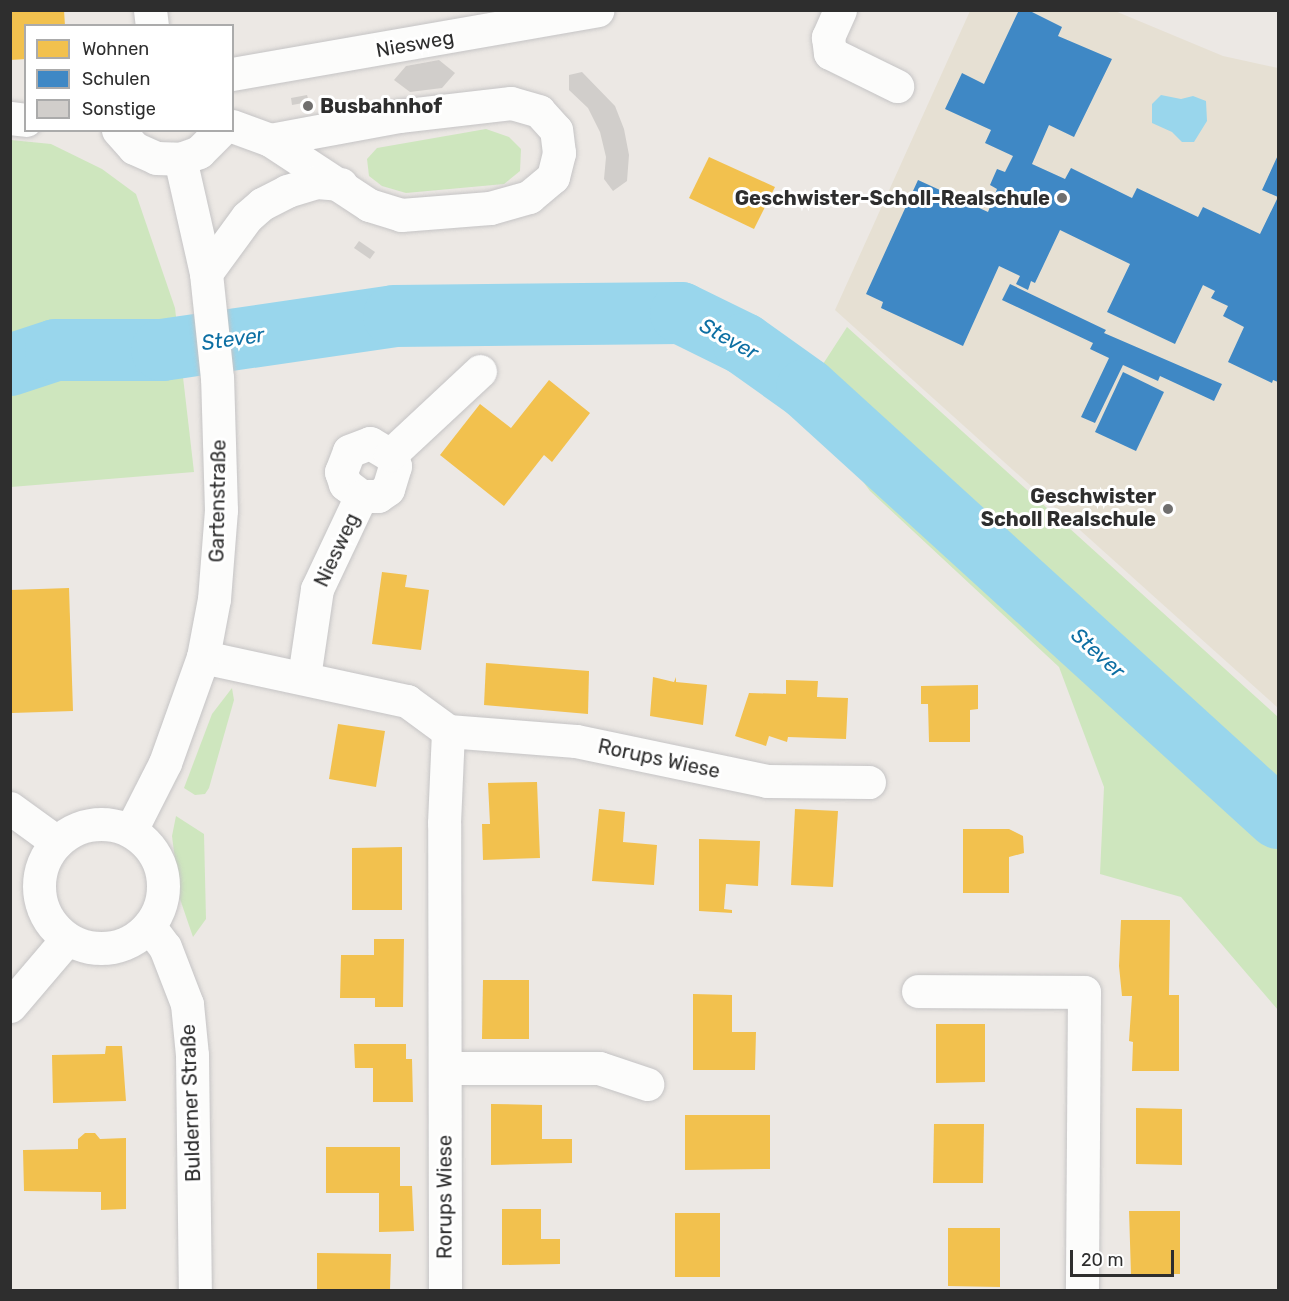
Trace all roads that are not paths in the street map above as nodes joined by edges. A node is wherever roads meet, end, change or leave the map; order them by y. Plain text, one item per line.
1 (597, 10) edge
2 (840, 10) edge
3 (234, 74) edge
4 (897, 86) dead end
5 (234, 127) edge
6 (120, 132) edge
7 (219, 132) edge
8 (270, 140) junction
9 (180, 159) junction
10 (341, 184) junction
11 (207, 280) junction
12 (480, 371) dead end
13 (202, 657) junction
14 (304, 677) junction
15 (448, 731) junction
16 (869, 782) dead end
17 (10, 808) edge
18 (130, 830) junction
19 (57, 842) junction
20 (149, 927) junction
21 (67, 939) junction
22 (918, 991) dead end
23 (10, 1006) edge
24 (445, 1068) junction
25 (647, 1084) dead end
26 (195, 1290) edge
27 (445, 1290) edge
28 (1082, 1290) edge

1 - 3 street, Niesweg
2 - 4 street
5 - 8 street
6 - 9 street
7 - 9 street
8 - 10 street
8 - 10 street
9 - 11 street, Gartenstraße
10 - 11 street
11 - 13 street, Gartenstraße
12 - 14 street, Niesweg
13 - 14 street
13 - 18 street, Gartenstraße
14 - 15 street
15 - 16 street, Rorups Wiese
15 - 24 street, Rorups Wiese
17 - 19 street
18 - 19 street
18 - 20 street
19 - 21 street
20 - 21 street
20 - 26 street, Bulderner Straße
21 - 23 street
22 - 28 street
24 - 25 street
24 - 27 street, Rorups Wiese

